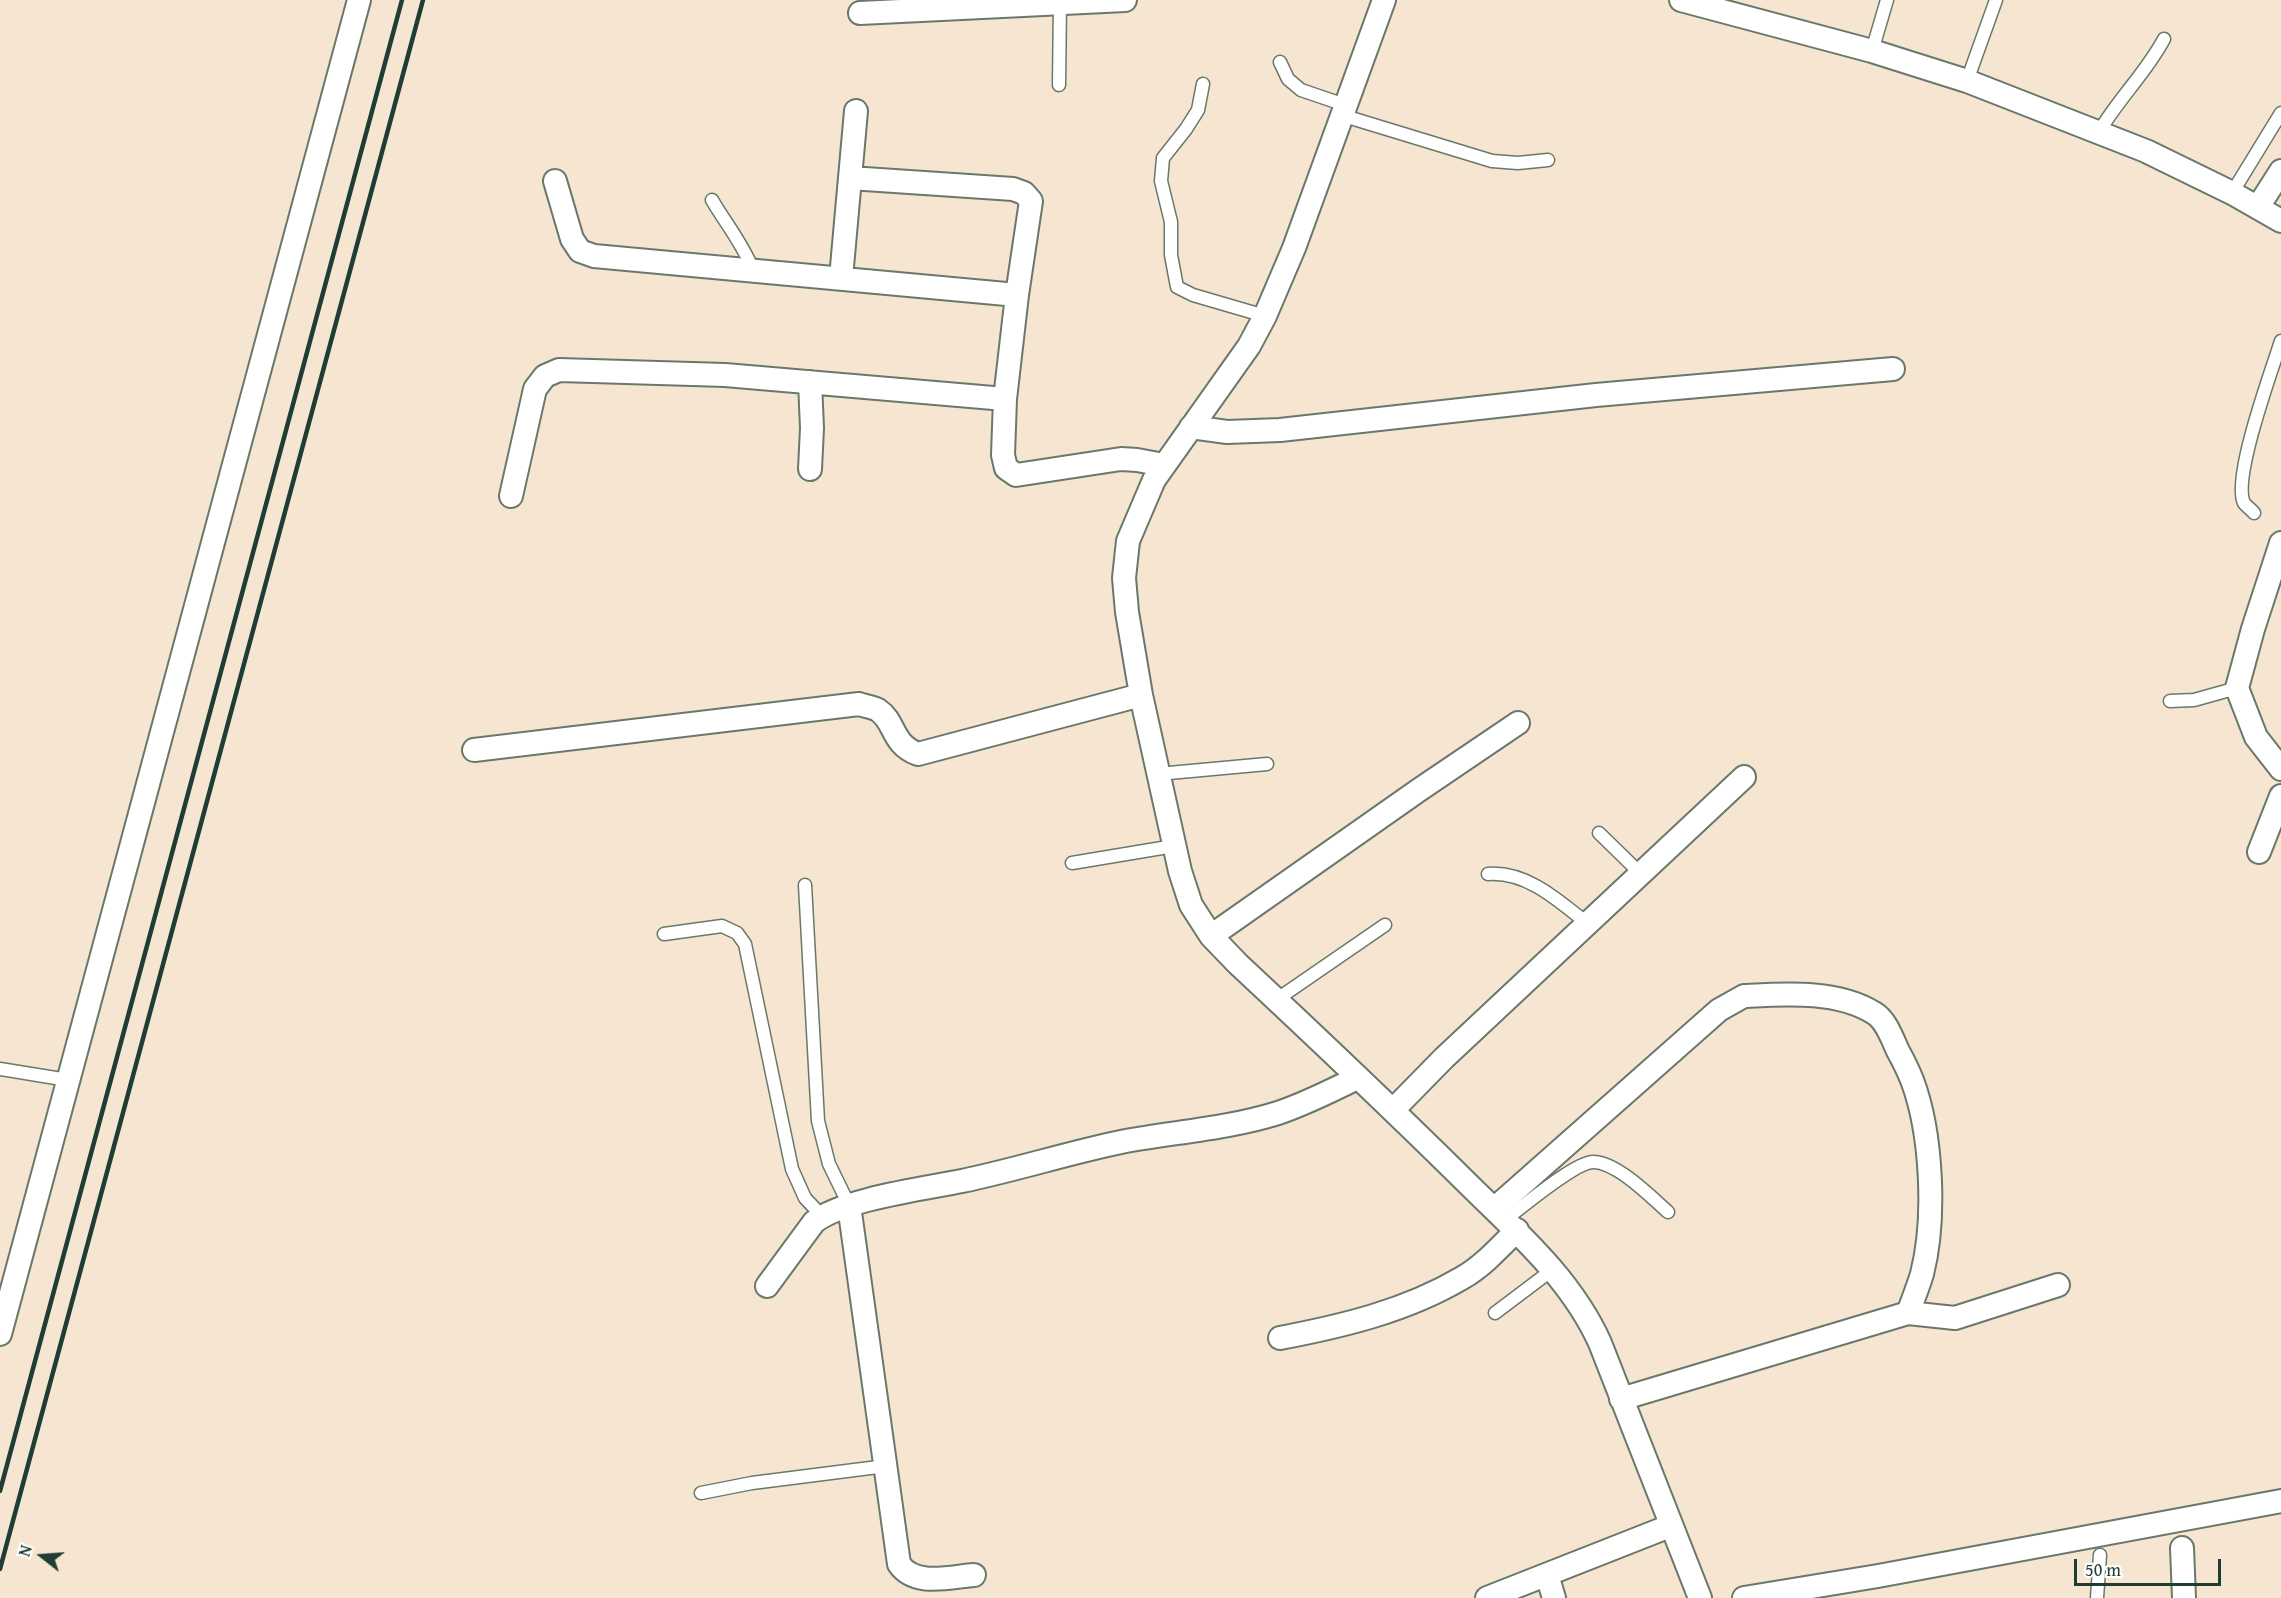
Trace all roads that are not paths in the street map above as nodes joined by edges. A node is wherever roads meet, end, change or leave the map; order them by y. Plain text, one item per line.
1 (359, 0) edge
2 (1125, 0) edge
3 (1384, 0) edge
4 (1681, 0) edge
5 (1887, 0) edge
6 (1996, 0) edge
7 (1060, 3) junction
8 (920, 5) edge
9 (860, 13) dead end
10 (2164, 39) dead end
11 (1872, 51) junction
12 (1280, 62) dead end
13 (1967, 81) junction
14 (1203, 84) dead end
15 (1059, 85) dead end
16 (1343, 110) junction
17 (856, 111) dead end
18 (2281, 113) edge
19 (2099, 132) junction
20 (1548, 160) dead end
21 (2281, 171) edge
22 (850, 178) junction
23 (555, 182) dead end
24 (2232, 193) junction
25 (712, 200) dead end
26 (2258, 207) junction
27 (2281, 221) edge
28 (753, 270) junction
29 (841, 278) junction
30 (1017, 295) junction
31 (1265, 316) junction
32 (2281, 341) edge
33 (1893, 369) dead end
34 (810, 382) junction
35 (1005, 399) junction
36 (1191, 427) junction
37 (1164, 465) junction
38 (810, 470) dead end
39 (511, 496) dead end
40 (2254, 513) dead end
41 (2281, 543) edge
42 (2237, 688) junction
43 (1141, 695) junction
44 (2170, 701) dead end
45 (1518, 723) dead end
46 (474, 750) dead end
47 (1267, 764) dead end
48 (2281, 769) edge
49 (1158, 774) junction
50 (1744, 777) dead end
51 (2281, 796) edge
52 (1599, 833) dead end
53 (1174, 846) junction
54 (2259, 852) dead end
55 (1072, 863) dead end
56 (1488, 874) dead end
57 (1641, 874) junction
58 (805, 885) dead end
59 (1385, 924) dead end
60 (1588, 924) junction
61 (664, 934) dead end
62 (1211, 936) junction
63 (1276, 1000) junction
64 (0, 1069) edge
65 (1357, 1078) junction
66 (68, 1080) junction
67 (1393, 1110) junction
68 (849, 1205) junction
69 (1668, 1212) dead end
70 (822, 1216) junction
71 (1505, 1220) junction
72 (1552, 1270) junction
73 (2058, 1285) dead end
74 (767, 1286) dead end
75 (1495, 1313) dead end
76 (1908, 1313) junction
77 (0, 1334) edge
78 (1280, 1338) dead end
79 (1621, 1399) junction
80 (886, 1466) junction
81 (701, 1493) dead end
82 (2281, 1501) edge
83 (1671, 1526) junction
84 (2182, 1548) dead end
85 (2100, 1555) dead end
86 (974, 1575) dead end
87 (1547, 1575) junction
88 (1487, 1598) edge
89 (1554, 1598) edge
90 (1700, 1598) edge
91 (1744, 1598) edge
92 (2097, 1598) edge
93 (2184, 1598) edge

1 - 66 street
2 - 7 street
3 - 16 street
4 - 11 street
5 - 11 lane
6 - 13 lane
7 - 8 street
7 - 15 lane
8 - 9 street
10 - 19 lane
11 - 13 street
12 - 16 lane
13 - 19 street
14 - 31 lane
16 - 20 lane
16 - 31 street
17 - 22 street
18 - 24 lane
19 - 24 street
21 - 26 street
22 - 29 street
22 - 30 street
23 - 28 street
24 - 26 street
25 - 28 lane
26 - 27 street
28 - 29 street
29 - 30 street
30 - 35 street
31 - 36 street
32 - 40 lane
33 - 36 street
34 - 35 street
34 - 38 street
34 - 39 street
35 - 37 street
36 - 37 street
37 - 43 street
41 - 42 street
42 - 44 lane
42 - 48 street
43 - 46 street
43 - 49 street
45 - 62 street
47 - 49 lane
49 - 53 street
50 - 57 street
51 - 54 street
52 - 57 lane
53 - 55 lane
53 - 62 street
56 - 60 lane
57 - 60 street
58 - 68 lane
59 - 63 lane
60 - 67 street
61 - 70 lane
62 - 63 street
63 - 65 street
64 - 66 lane
65 - 67 street
65 - 68 street
66 - 77 street
67 - 71 street
68 - 70 street
68 - 80 street
69 - 71 lane
70 - 74 street
71 - 72 street
71 - 76 street
71 - 78 street
72 - 75 lane
72 - 79 street
73 - 76 street
76 - 79 street
79 - 83 street
80 - 81 lane
80 - 86 street
82 - 91 street
83 - 87 street
83 - 90 street
84 - 93 street
85 - 92 lane
87 - 88 street
87 - 89 street

